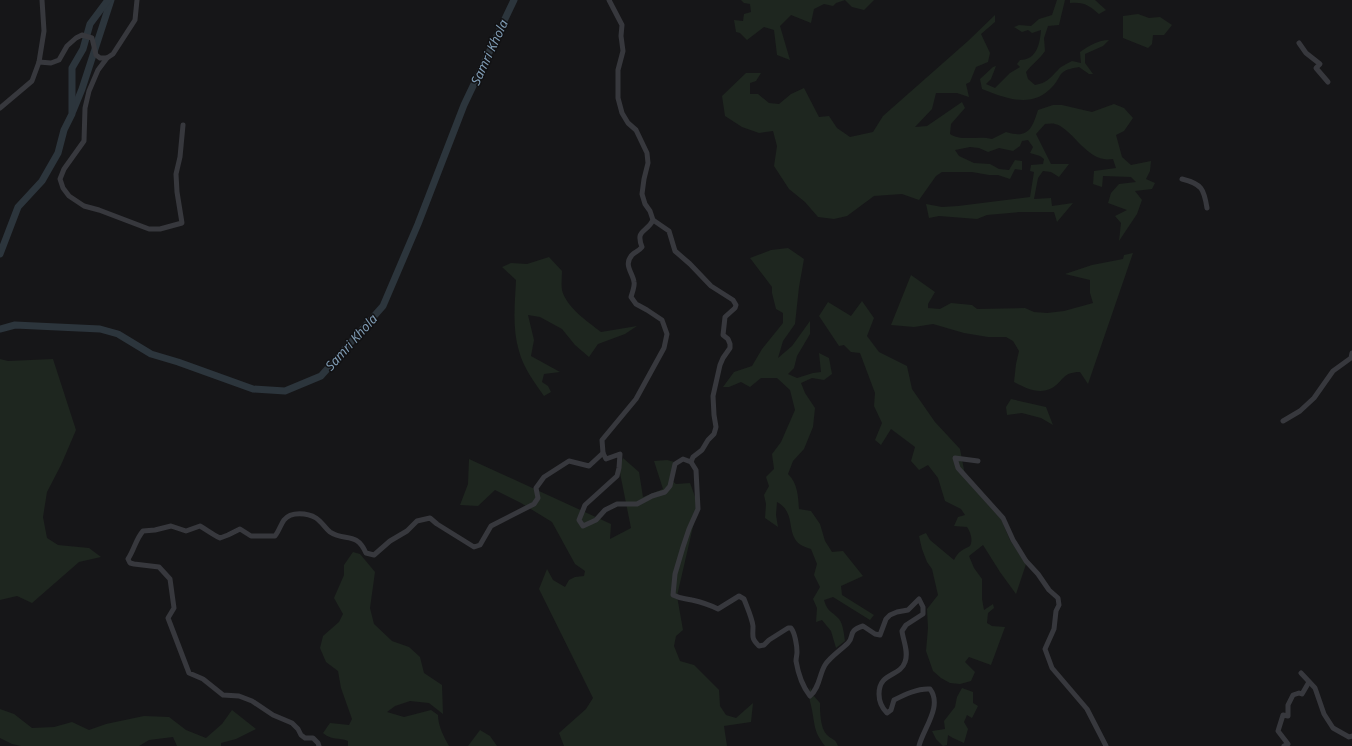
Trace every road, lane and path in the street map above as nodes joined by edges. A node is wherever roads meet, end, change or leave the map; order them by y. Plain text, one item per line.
1 (42, 0) edge
2 (137, 0) edge
3 (609, 0) edge
4 (1299, 43) dead end
5 (107, 58) junction
6 (39, 62) junction
7 (1328, 82) dead end
8 (0, 108) edge
9 (183, 125) dead end
10 (1182, 179) dead end
11 (1207, 208) dead end
12 (653, 220) junction
13 (1352, 353) edge
14 (1283, 421) dead end
15 (603, 453) junction
16 (978, 461) dead end
17 (691, 462) junction
18 (1301, 673) dead end
19 (1309, 682) junction
20 (1352, 736) edge
21 (318, 746) edge
22 (919, 746) edge
23 (1106, 746) edge
24 (1284, 746) edge

1 - 6 street
2 - 5 street
3 - 12 street
4 - 7 street
5 - 6 street
5 - 9 street
6 - 8 street
10 - 11 street
12 - 15 street
12 - 17 street
13 - 14 street
15 - 17 street
15 - 21 street
16 - 23 street
17 - 22 street
18 - 19 street
19 - 20 street
19 - 24 street

